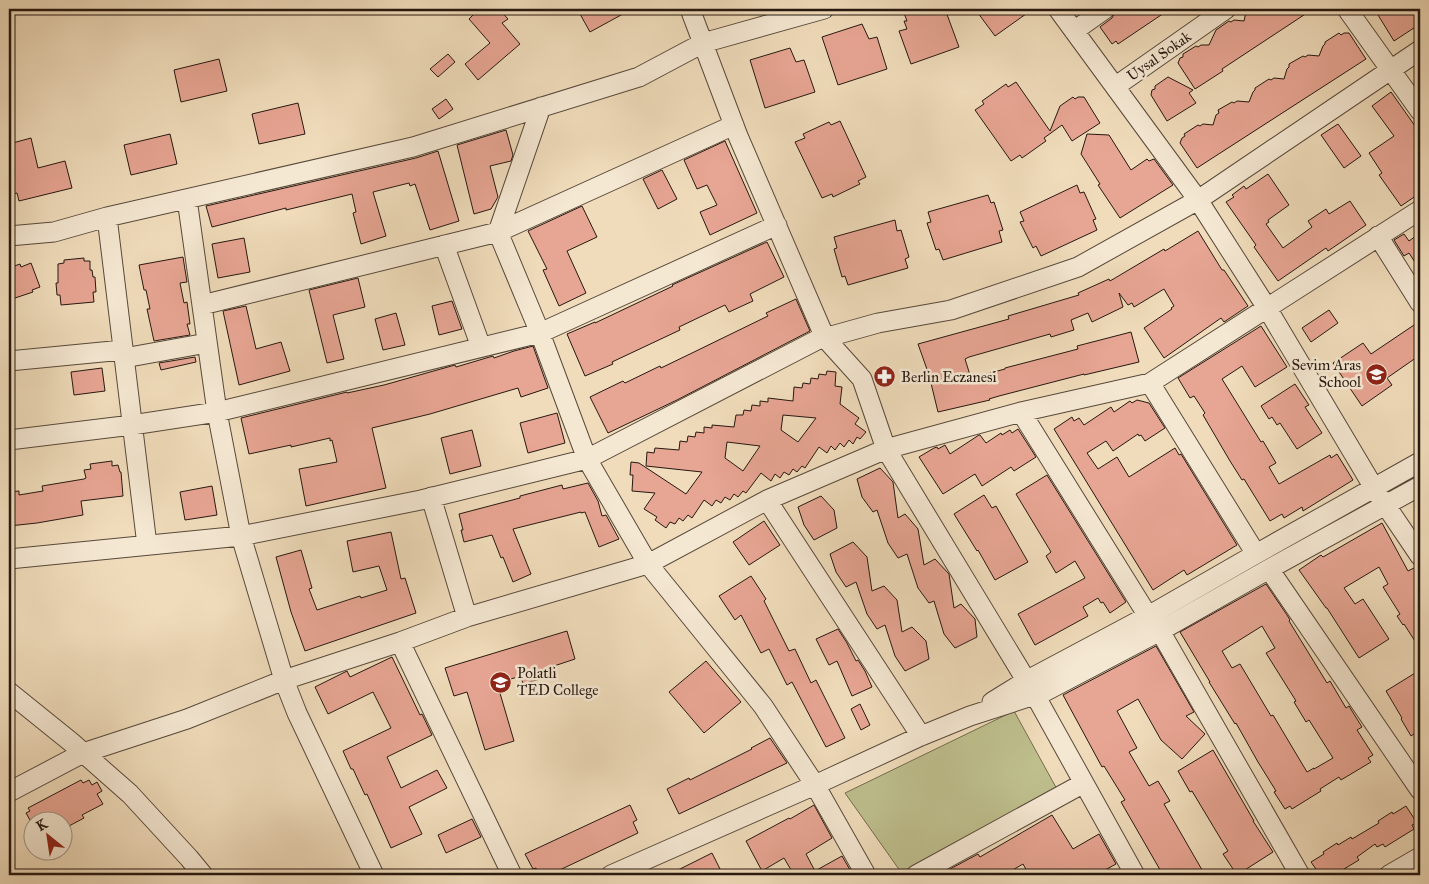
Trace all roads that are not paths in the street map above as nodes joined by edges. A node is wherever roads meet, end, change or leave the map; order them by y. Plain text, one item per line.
1 (690, 9) edge
2 (824, 9) edge
3 (1058, 9) edge
4 (1105, 9) edge
5 (1226, 9) edge
6 (1347, 9) edge
7 (1074, 31) junction
8 (703, 43) junction
9 (1420, 50) edge
10 (1392, 69) junction
11 (1116, 86) junction
12 (541, 107) junction
13 (1420, 110) edge
14 (734, 125) junction
15 (187, 199) junction
16 (1198, 200) junction
17 (1420, 210) edge
18 (107, 217) junction
19 (777, 226) junction
20 (498, 232) junction
21 (9, 236) edge
22 (1378, 236) junction
23 (444, 245) junction
24 (1420, 303) edge
25 (202, 306) junction
26 (1267, 308) junction
27 (540, 333) junction
28 (825, 338) junction
29 (207, 343) junction
30 (481, 347) junction
31 (124, 354) junction
32 (9, 361) edge
33 (1150, 383) junction
34 (217, 412) junction
35 (1021, 412) junction
36 (132, 425) junction
37 (9, 440) edge
38 (886, 449) junction
39 (588, 459) junction
40 (1420, 462) edge
41 (1420, 486) edge
42 (1374, 488) junction
43 (431, 497) junction
44 (767, 500) junction
45 (1385, 505) junction
46 (242, 536) junction
47 (147, 545) junction
48 (1256, 554) junction
49 (1420, 556) edge
50 (9, 559) edge
51 (648, 564) junction
52 (1269, 569) junction
53 (1148, 616) junction
54 (467, 617) junction
55 (1160, 631) junction
56 (400, 642) junction
57 (284, 680) junction
58 (1031, 688) junction
59 (9, 692) edge
60 (921, 736) junction
61 (83, 752) junction
62 (1084, 783) junction
63 (815, 785) junction
64 (1420, 790) edge
65 (9, 792) edge
66 (1420, 856) edge
67 (1130, 873) edge
68 (203, 875) edge
69 (374, 875) edge
70 (512, 875) edge
71 (611, 875) edge
72 (866, 875) edge
73 (916, 875) edge
74 (1300, 875) edge
75 (1389, 875) edge

1 - 8 street
2 - 8 street
3 - 7 street
4 - 7 street
5 - 11 street, Uysal Sokak
6 - 10 street
7 - 11 street
8 - 12 street
8 - 14 street
9 - 10 street
10 - 13 street
10 - 16 street
11 - 16 street
12 - 15 street
12 - 20 street
14 - 19 street
14 - 20 street
15 - 18 street
15 - 25 street
16 - 26 street
16 - 28 street
17 - 22 street
18 - 21 street
18 - 31 street
19 - 27 street
19 - 28 street
20 - 23 street
20 - 27 street
22 - 24 street
22 - 26 street
23 - 25 street
23 - 30 street
25 - 29 street
26 - 33 street
26 - 42 street
27 - 30 street
27 - 39 street
28 - 38 street
28 - 39 street
29 - 31 street
29 - 34 street
30 - 34 street
31 - 32 street
31 - 36 street
33 - 35 street
33 - 48 street
34 - 36 street
34 - 46 street
35 - 38 street
35 - 53 street
36 - 37 street
36 - 47 street
38 - 44 street
38 - 58 street
39 - 43 street
39 - 51 street
40 - 42 street
41 - 45 street
42 - 45 street
42 - 48 street
43 - 46 street
43 - 54 street
44 - 51 street
44 - 60 street
45 - 49 street
45 - 52 street
46 - 47 street
46 - 57 street
47 - 50 street
48 - 53 street
51 - 54 street
51 - 63 street
52 - 55 street
52 - 64 street
53 - 55 street
53 - 58 street
54 - 56 street
55 - 58 street
55 - 74 street
56 - 57 street
56 - 70 street
57 - 61 street
57 - 69 street
58 - 60 street
58 - 62 street
59 - 61 street
60 - 63 street
61 - 65 street
61 - 68 street
62 - 67 street
62 - 73 street
63 - 71 street
63 - 72 street
66 - 75 street

